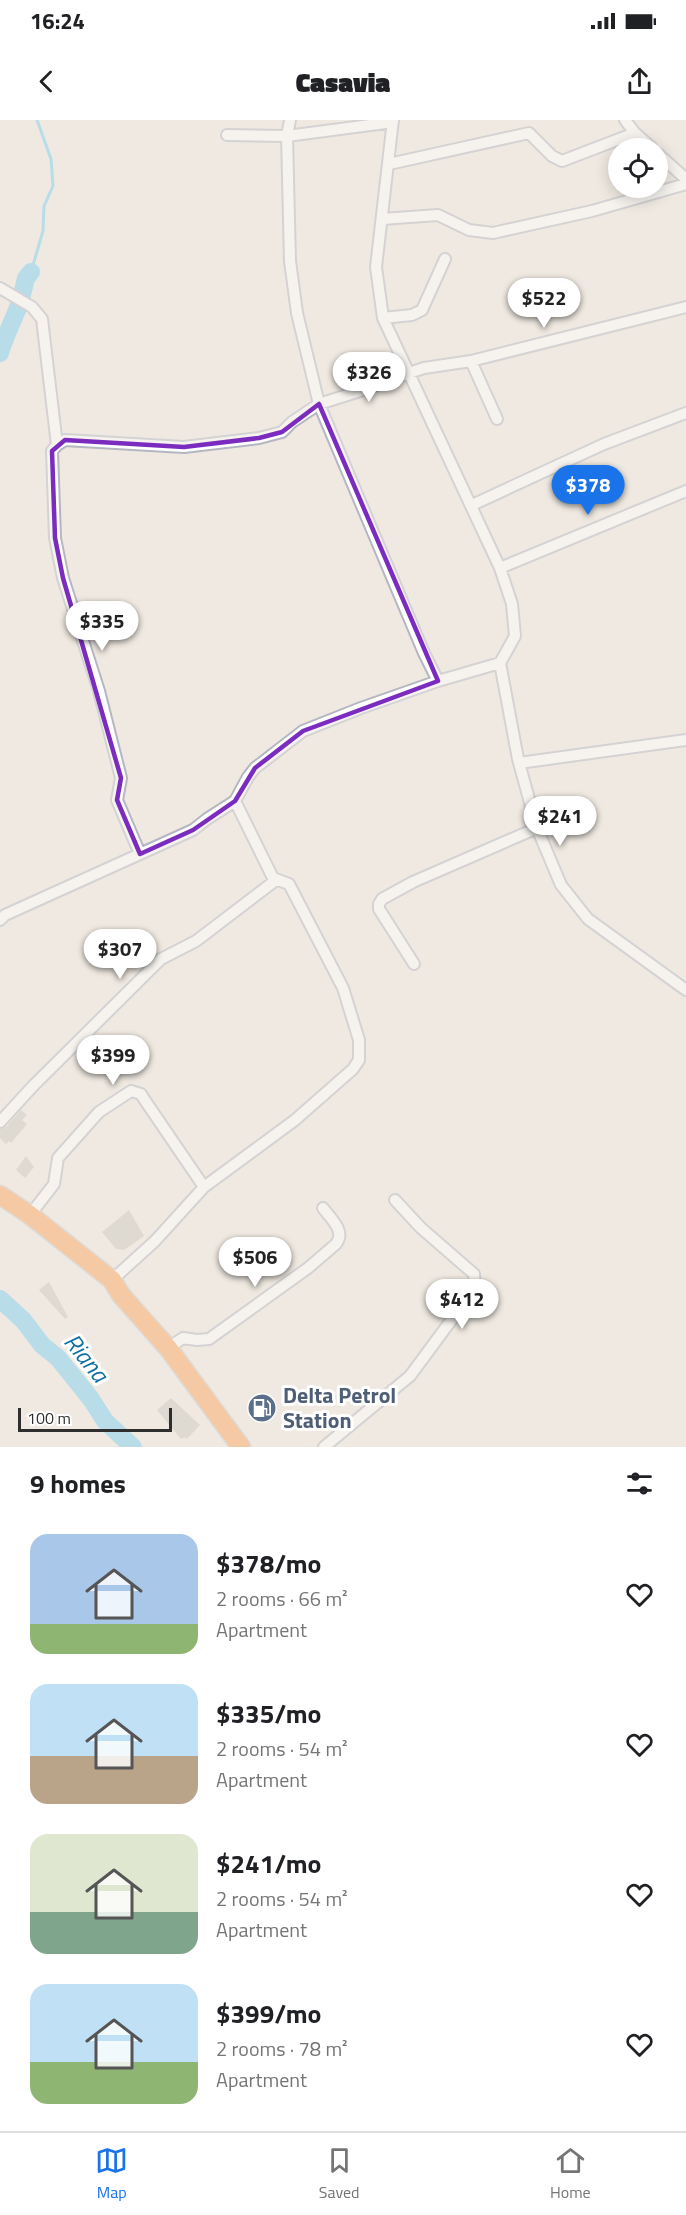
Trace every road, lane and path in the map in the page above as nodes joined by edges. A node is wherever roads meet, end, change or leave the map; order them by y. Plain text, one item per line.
1 (290, 120) edge
2 (625, 120) edge
3 (393, 121) edge
4 (634, 133) junction
5 (227, 135) dead end
6 (287, 136) junction
7 (640, 138) edge
8 (668, 163) edge
9 (388, 164) junction
10 (686, 179) edge
11 (686, 184) edge
12 (382, 219) junction
13 (445, 259) dead end
14 (0, 288) edge
15 (686, 307) edge
16 (383, 318) junction
17 (471, 361) junction
18 (410, 373) junction
19 (319, 404) junction
20 (686, 413) edge
21 (497, 419) dead end
22 (57, 445) junction
23 (686, 491) edge
24 (472, 505) junction
25 (500, 568) junction
26 (500, 663) junction
27 (438, 681) junction
28 (686, 740) edge
29 (519, 763) junction
30 (236, 801) junction
31 (537, 828) junction
32 (140, 854) junction
33 (276, 880) junction
34 (0, 920) edge
35 (414, 964) dead end
36 (686, 990) edge
37 (0, 1122) edge
38 (204, 1187) junction
39 (0, 1195) edge
40 (396, 1200) dead end
41 (323, 1208) dead end
42 (30, 1215) junction
43 (112, 1280) junction
44 (168, 1348) junction
45 (241, 1447) edge
46 (324, 1447) edge

1 - 6 street
2 - 4 street
3 - 6 street
3 - 9 street
4 - 7 street
4 - 9 street
5 - 6 street
6 - 19 street
8 - 10 street
9 - 12 street
11 - 12 street
12 - 16 street
13 - 16 street
14 - 22 street
15 - 17 street
16 - 18 street
17 - 18 street
17 - 21 street
18 - 19 street
18 - 24 street
19 - 22 street
19 - 27 street
20 - 24 street
22 - 32 street
23 - 25 street
24 - 25 street
25 - 26 street
26 - 27 street
26 - 29 street
27 - 30 street
28 - 29 street
29 - 31 street
30 - 32 street
30 - 33 street
31 - 35 street
31 - 36 street
32 - 34 street
33 - 37 street
33 - 38 street
38 - 42 street
38 - 43 street
39 - 42 highway
40 - 46 street
41 - 44 street
42 - 43 highway
43 - 44 highway
44 - 45 highway

